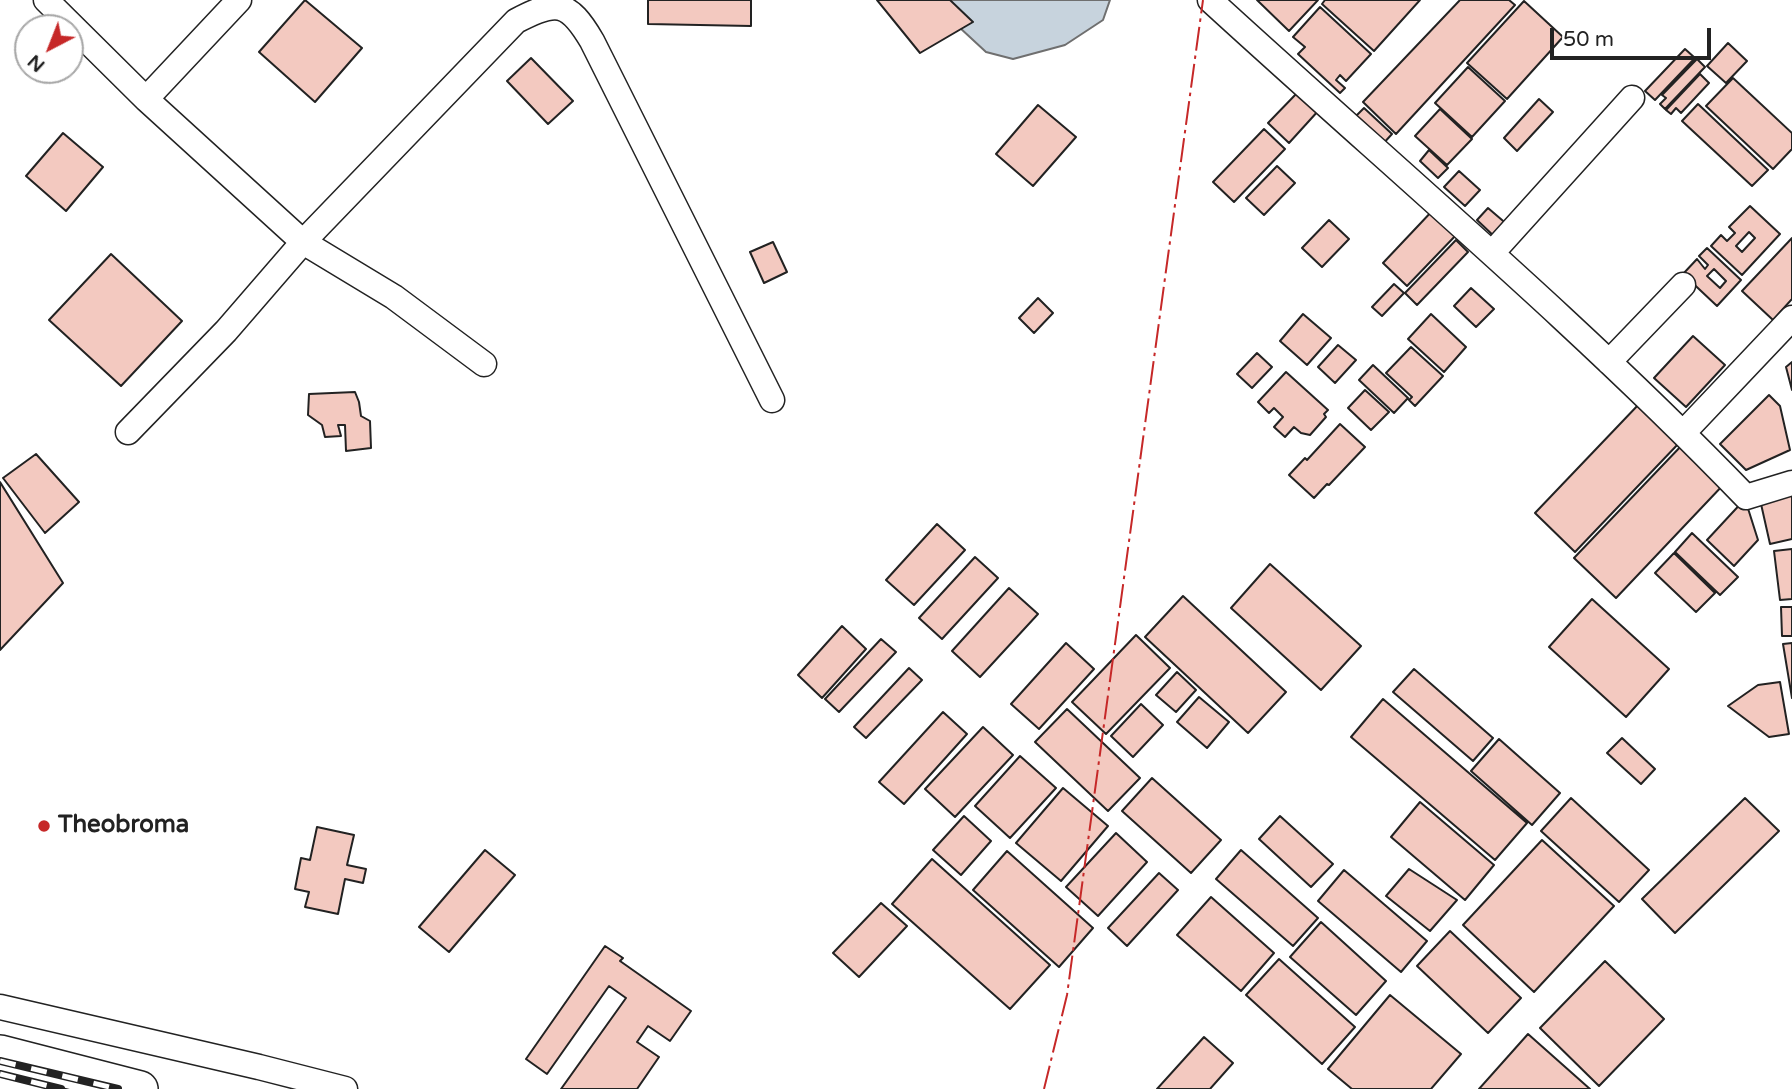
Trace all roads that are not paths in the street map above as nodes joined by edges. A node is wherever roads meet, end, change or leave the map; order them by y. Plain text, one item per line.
1 (46, 0) edge
2 (239, 0) edge
3 (1210, 0) edge
4 (1632, 98) dead end
5 (146, 99) junction
6 (303, 242) junction
7 (1492, 253) junction
8 (1683, 285) dead end
9 (1792, 318) edge
10 (1609, 362) junction
11 (484, 364) dead end
12 (772, 400) dead end
13 (128, 432) dead end
14 (1684, 432) junction
15 (1792, 483) edge
16 (0, 1007) edge
17 (0, 1053) edge
18 (140, 1089) edge
19 (345, 1089) edge

1 - 5 street
2 - 5 street
3 - 7 street
4 - 7 street
5 - 6 street
6 - 11 street
6 - 12 street
6 - 13 street
7 - 10 street
8 - 10 street
9 - 14 street
10 - 14 street
14 - 15 street
16 - 19 street
17 - 18 highway

